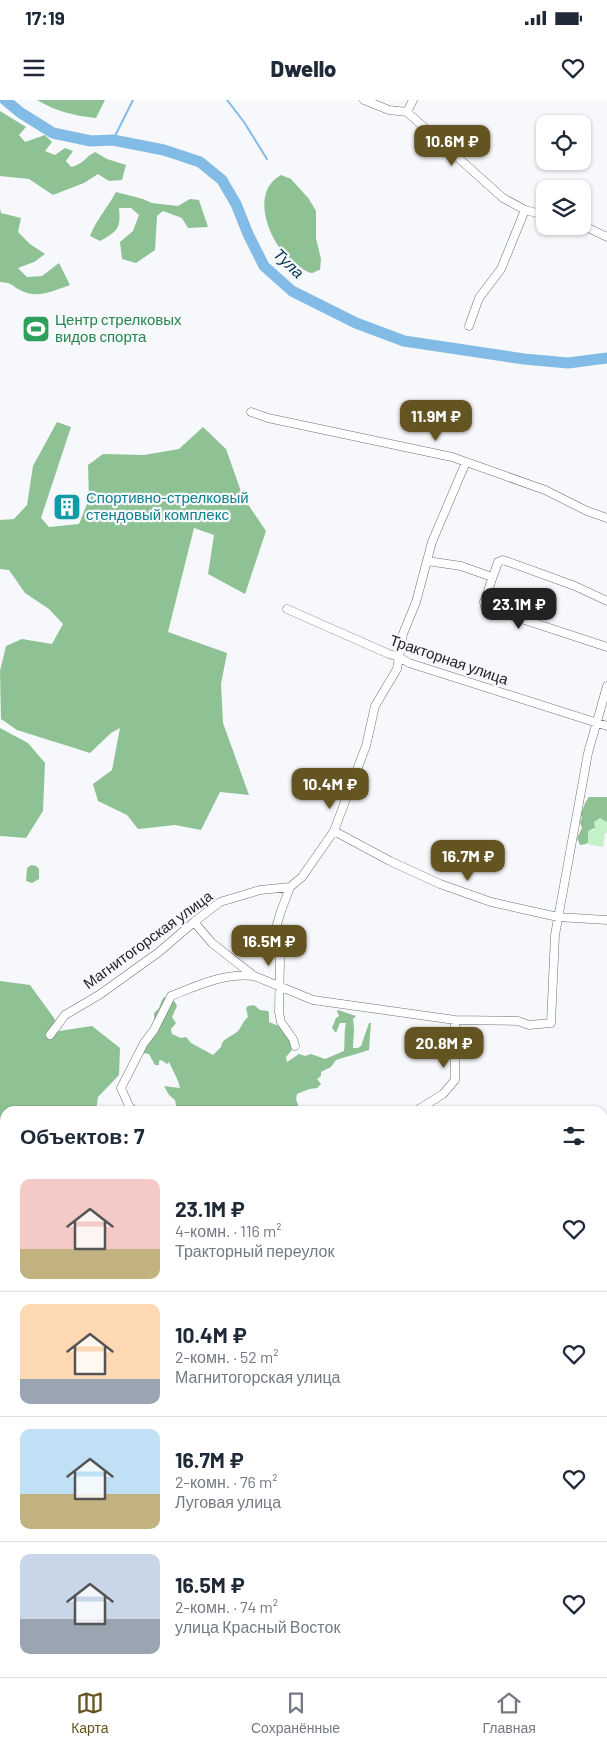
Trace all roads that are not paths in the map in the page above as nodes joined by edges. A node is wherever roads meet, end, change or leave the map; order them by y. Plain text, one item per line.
1 (364, 100) edge
2 (413, 100) edge
3 (407, 112) junction
4 (525, 210) junction
5 (536, 213) edge
6 (591, 229) edge
7 (607, 236) edge
8 (469, 326) dead end
9 (251, 412) dead end
10 (466, 462) junction
11 (607, 518) edge
12 (428, 560) junction
13 (492, 577) junction
14 (607, 601) edge
15 (287, 609) dead end
16 (607, 647) edge
17 (399, 656) junction
18 (607, 686) edge
19 (596, 723) junction
20 (607, 726) edge
21 (334, 831) junction
22 (290, 887) junction
23 (558, 917) junction
24 (607, 920) edge
25 (194, 922) junction
26 (254, 976) junction
27 (280, 987) junction
28 (456, 1020) junction
29 (50, 1035) dead end
30 (296, 1046) dead end
31 (129, 1106) edge
32 (425, 1106) edge

1 - 3 street
2 - 3 street
3 - 4 street
4 - 5 street
4 - 8 street
6 - 7 street
9 - 10 street
10 - 11 street
10 - 12 street
12 - 13 street
12 - 17 street
13 - 14 street
13 - 16 street
15 - 17 street, Тракторная улица
17 - 19 street, Тракторная улица
17 - 21 street
18 - 19 street
19 - 20 street, Тракторная улица
19 - 23 street
21 - 22 street
21 - 23 street
22 - 25 street, Магнитогорская улица
22 - 27 street
23 - 24 street
23 - 28 street
25 - 26 street
25 - 29 street, Магнитогорская улица
26 - 27 street
26 - 31 street
27 - 28 street
27 - 30 street
28 - 32 street

